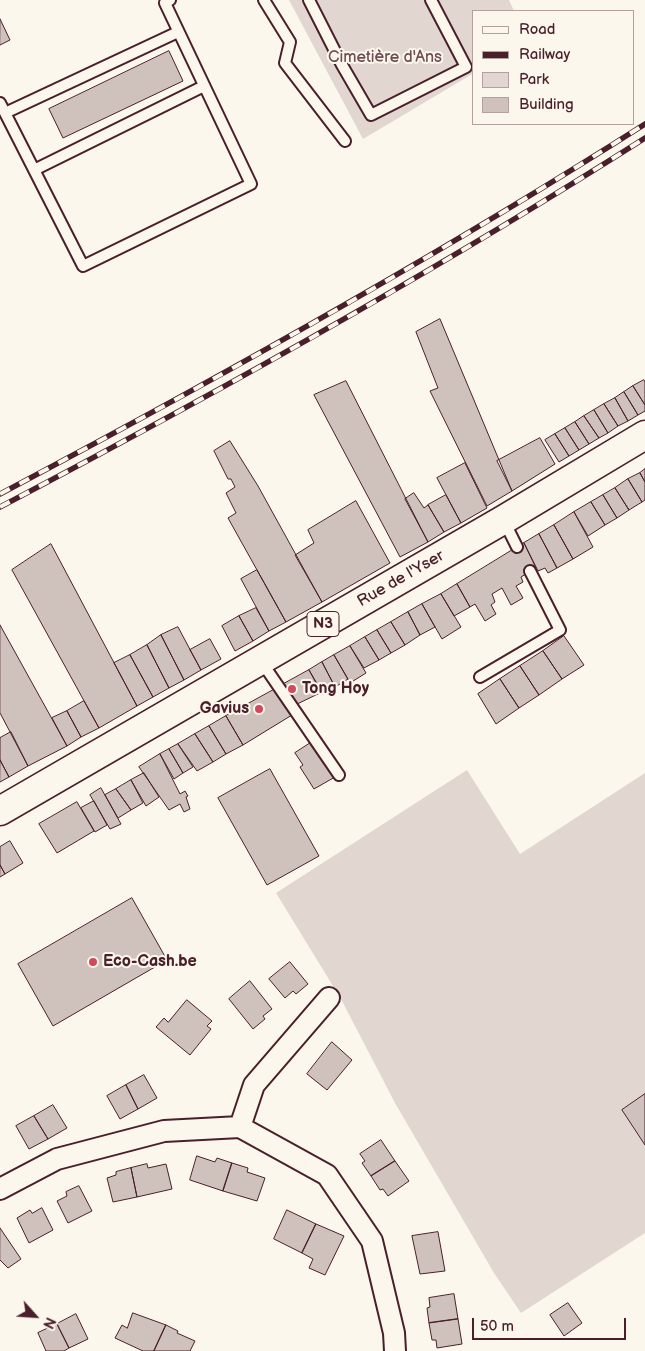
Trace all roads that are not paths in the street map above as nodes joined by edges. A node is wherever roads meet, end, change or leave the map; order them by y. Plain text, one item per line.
1 (170, 0) edge
2 (264, 0) edge
3 (309, 0) edge
4 (431, 0) edge
5 (178, 32) junction
6 (204, 86) junction
7 (2, 108) edge
8 (345, 141) dead end
9 (34, 170) junction
10 (645, 435) edge
11 (503, 520) junction
12 (517, 547) dead end
13 (530, 571) dead end
14 (260, 660) junction
15 (480, 677) dead end
16 (339, 775) dead end
17 (0, 811) edge
18 (329, 998) dead end
19 (240, 1127) junction
20 (0, 1189) edge
21 (395, 1351) edge

1 - 5 lane
2 - 8 lane
3 - 4 lane
5 - 6 lane
5 - 7 lane
6 - 9 lane
6 - 9 lane
7 - 9 lane
10 - 11 main road, Rue de l'Yser / N3
11 - 12 lane
11 - 14 main road, Rue de l'Yser / N3
13 - 15 lane
14 - 16 lane
14 - 17 main road, Rue de l'Yser / N3
18 - 19 street
19 - 20 street
19 - 21 street

